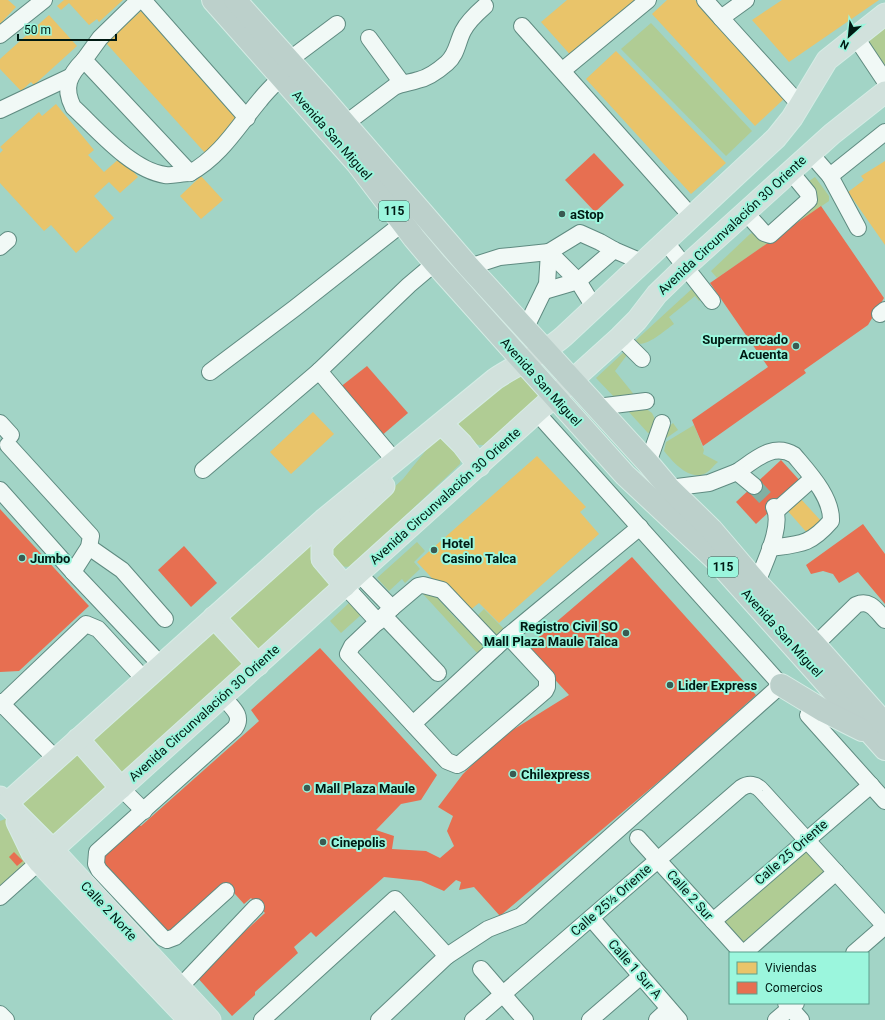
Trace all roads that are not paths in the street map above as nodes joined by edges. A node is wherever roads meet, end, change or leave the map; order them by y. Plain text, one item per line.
1 (44, 0) edge
2 (139, 0) edge
3 (142, 0) edge
4 (213, 0) edge
5 (235, 0) edge
6 (648, 0) edge
7 (705, 0) edge
8 (746, 0) edge
9 (485, 6) dead end
10 (885, 14) edge
11 (721, 18) junction
12 (337, 24) dead end
13 (522, 26) dead end
14 (0, 35) edge
15 (855, 36) junction
16 (369, 38) dead end
17 (84, 60) junction
18 (285, 68) junction
19 (563, 70) junction
20 (70, 77) junction
21 (885, 81) edge
22 (402, 83) junction
23 (885, 92) edge
24 (800, 105) junction
25 (0, 110) edge
26 (248, 118) junction
27 (345, 124) junction
28 (885, 132) edge
29 (769, 144) junction
30 (810, 153) junction
31 (190, 172) junction
32 (787, 174) junction
33 (830, 176) junction
34 (745, 212) junction
35 (691, 216) junction
36 (403, 223) junction
37 (858, 228) dead end
38 (665, 241) junction
39 (614, 250) junction
40 (549, 252) junction
41 (642, 262) junction
42 (435, 263) junction
43 (686, 266) junction
44 (469, 267) junction
45 (578, 281) junction
46 (544, 291) junction
47 (712, 301) dead end
48 (594, 307) junction
49 (523, 327) junction
50 (620, 337) junction
51 (544, 350) junction
52 (642, 359) dead end
53 (523, 362) junction
54 (319, 371) junction
55 (210, 372) dead end
56 (572, 381) junction
57 (555, 397) junction
58 (646, 402) dead end
59 (597, 407) junction
60 (537, 413) junction
61 (0, 422) edge
62 (662, 423) dead end
63 (442, 424) junction
64 (402, 455) junction
65 (648, 462) junction
66 (478, 466) junction
67 (202, 470) dead end
68 (737, 472) junction
69 (812, 479) junction
70 (754, 486) tunnel mouth
71 (669, 488) junction
72 (0, 490) edge
73 (640, 527) junction
74 (89, 547) junction
75 (770, 548) junction
76 (73, 572) junction
77 (352, 580) junction
78 (757, 583) junction
79 (384, 615) junction
80 (214, 617) junction
81 (165, 619) dead end
82 (885, 620) edge
83 (508, 636) junction
84 (815, 645) junction
85 (496, 647) junction
86 (161, 665) junction
87 (258, 665) junction
88 (139, 674) junction
89 (438, 674) dead end
90 (782, 685) junction
91 (223, 697) junction
92 (1, 704) edge
93 (808, 715) dead end
94 (413, 724) junction
95 (881, 726) edge
96 (78, 739) junction
97 (56, 759) junction
98 (871, 785) junction
99 (121, 788) junction
100 (885, 800) edge
101 (2, 804) edge
102 (144, 811) junction
103 (638, 838) dead end
104 (807, 838) junction
105 (46, 855) junction
106 (658, 860) junction
107 (836, 872) junction
108 (226, 891) dead end
109 (0, 897) edge
110 (256, 907) dead end
111 (591, 918) junction
112 (713, 921) junction
113 (885, 926) edge
114 (742, 952) edge
115 (744, 952) edge
116 (855, 952) edge
117 (447, 956) junction
118 (481, 969) dead end
119 (641, 976) junction
120 (180, 987) junction
121 (503, 994) junction
122 (791, 1005) edge
123 (0, 1014) edge
124 (674, 1015) edge
125 (6, 1020) edge
126 (189, 1020) edge
127 (210, 1020) edge
128 (262, 1020) edge
129 (379, 1020) edge
130 (473, 1020) edge
131 (525, 1020) edge
132 (590, 1020) edge
133 (657, 1020) edge
134 (776, 1020) edge
135 (802, 1020) edge

1 - 14 street
2 - 17 street
3 - 26 street
4 - 18 highway, Avenida San Miguel / 115
5 - 18 highway, Avenida San Miguel / 115
6 - 19 street
7 - 11 street
8 - 11 street
9 - 22 street
10 - 15 main road
11 - 24 street
12 - 18 street
13 - 19 street
15 - 21 street
15 - 24 main road
16 - 22 street
17 - 20 street
17 - 31 street
18 - 26 street
18 - 27 highway, Avenida San Miguel / 115
18 - 36 highway, Avenida San Miguel / 115
19 - 35 street
20 - 25 street
20 - 31 street
22 - 27 street
23 - 30 main road, Avenida Circunvalación 30 Oriente
24 - 29 main road
26 - 31 street
27 - 44 highway, Avenida San Miguel / 115
28 - 33 street
29 - 32 main road
29 - 35 main road
30 - 32 main road, Avenida Circunvalación 30 Oriente
30 - 33 street
32 - 34 main road, Avenida Circunvalación 30 Oriente
32 - 34 street
33 - 37 street
34 - 43 main road, Avenida Circunvalación 30 Oriente
35 - 38 main road
36 - 42 highway, Avenida San Miguel / 115
36 - 55 street
38 - 41 main road
38 - 43 street
39 - 40 street
39 - 41 street
39 - 45 street
40 - 44 street
40 - 45 street
40 - 46 street
41 - 48 main road
42 - 53 highway, Avenida San Miguel / 115
42 - 54 street
43 - 47 street
43 - 50 main road, Avenida Circunvalación 30 Oriente
44 - 49 highway, Avenida San Miguel / 115
45 - 46 street
45 - 48 street
46 - 49 street
48 - 51 main road
49 - 51 highway, Avenida San Miguel / 115
50 - 52 street
50 - 56 main road, Avenida Circunvalación 30 Oriente
51 - 53 main road
51 - 56 highway, Avenida San Miguel / 115
53 - 57 highway, Avenida San Miguel / 115
53 - 63 main road
54 - 64 street
54 - 67 street
56 - 57 main road, Avenida Circunvalación 30 Oriente
56 - 59 highway, Avenida San Miguel / 115
57 - 60 main road, Avenida Circunvalación 30 Oriente
57 - 95 highway, Avenida San Miguel / 115
58 - 59 street
59 - 65 highway, Avenida San Miguel / 115
60 - 66 main road, Avenida Circunvalación 30 Oriente
60 - 73 street, Avenida San Miguel
61 - 74 street
62 - 65 street
63 - 64 main road
63 - 66 main road
64 - 77 main road
64 - 80 main road
65 - 71 highway, Avenida San Miguel / 115
66 - 77 main road, Avenida Circunvalación 30 Oriente
68 - 69 street
68 - 70 street
68 - 71 street
69 - 75 street
69 - 75 street
71 - 78 highway, Avenida San Miguel / 115
72 - 76 street
73 - 83 street
73 - 90 street, Avenida San Miguel
74 - 76 street
74 - 81 street
75 - 78 street
76 - 86 street
77 - 79 street
77 - 87 main road, Avenida Circunvalación 30 Oriente
78 - 84 highway, Avenida San Miguel / 115
79 - 85 street
79 - 89 street
79 - 94 street
80 - 86 main road
80 - 87 main road
82 - 84 street
83 - 85 street
83 - 94 street
84 - 95 highway, Avenida San Miguel / 115
85 - 94 street
86 - 88 main road
87 - 91 main road, Avenida Circunvalación 30 Oriente
88 - 92 street
88 - 96 main road
90 - 95 highway
90 - 117 street
91 - 99 main road, Avenida Circunvalación 30 Oriente
91 - 102 street
92 - 97 street
93 - 98 street
96 - 97 main road
96 - 99 main road
97 - 101 main road
98 - 100 street
98 - 104 street, Calle 25 Oriente
99 - 102 street
99 - 105 main road, Avenida Circunvalación 30 Oriente
101 - 105 main road, Calle 2 Norte
102 - 108 street
103 - 106 street, Calle 2 Sur
104 - 106 street, Calle 25½ Oriente
104 - 107 street
104 - 112 street, Calle 25 Oriente
105 - 109 street, Avenida Circunvalación 30 Oriente
105 - 120 main road, Calle 2 Norte
105 - 126 main road, Calle 2 Norte
106 - 111 street, Calle 25½ Oriente
106 - 112 street, Calle 2 Sur
107 - 113 street
107 - 115 street
110 - 120 street
111 - 119 street, Calle 1 Sur A
111 - 121 street, Calle 25½ Oriente
112 - 114 street, Calle 2 Sur
113 - 116 street
117 - 128 street
117 - 129 street
118 - 121 street
119 - 124 street, Calle 1 Sur A
119 - 132 street
120 - 127 main road, Calle 2 Norte
121 - 130 street, Calle 25½ Oriente
121 - 131 street
122 - 134 street
122 - 135 street
123 - 125 street
124 - 133 street

